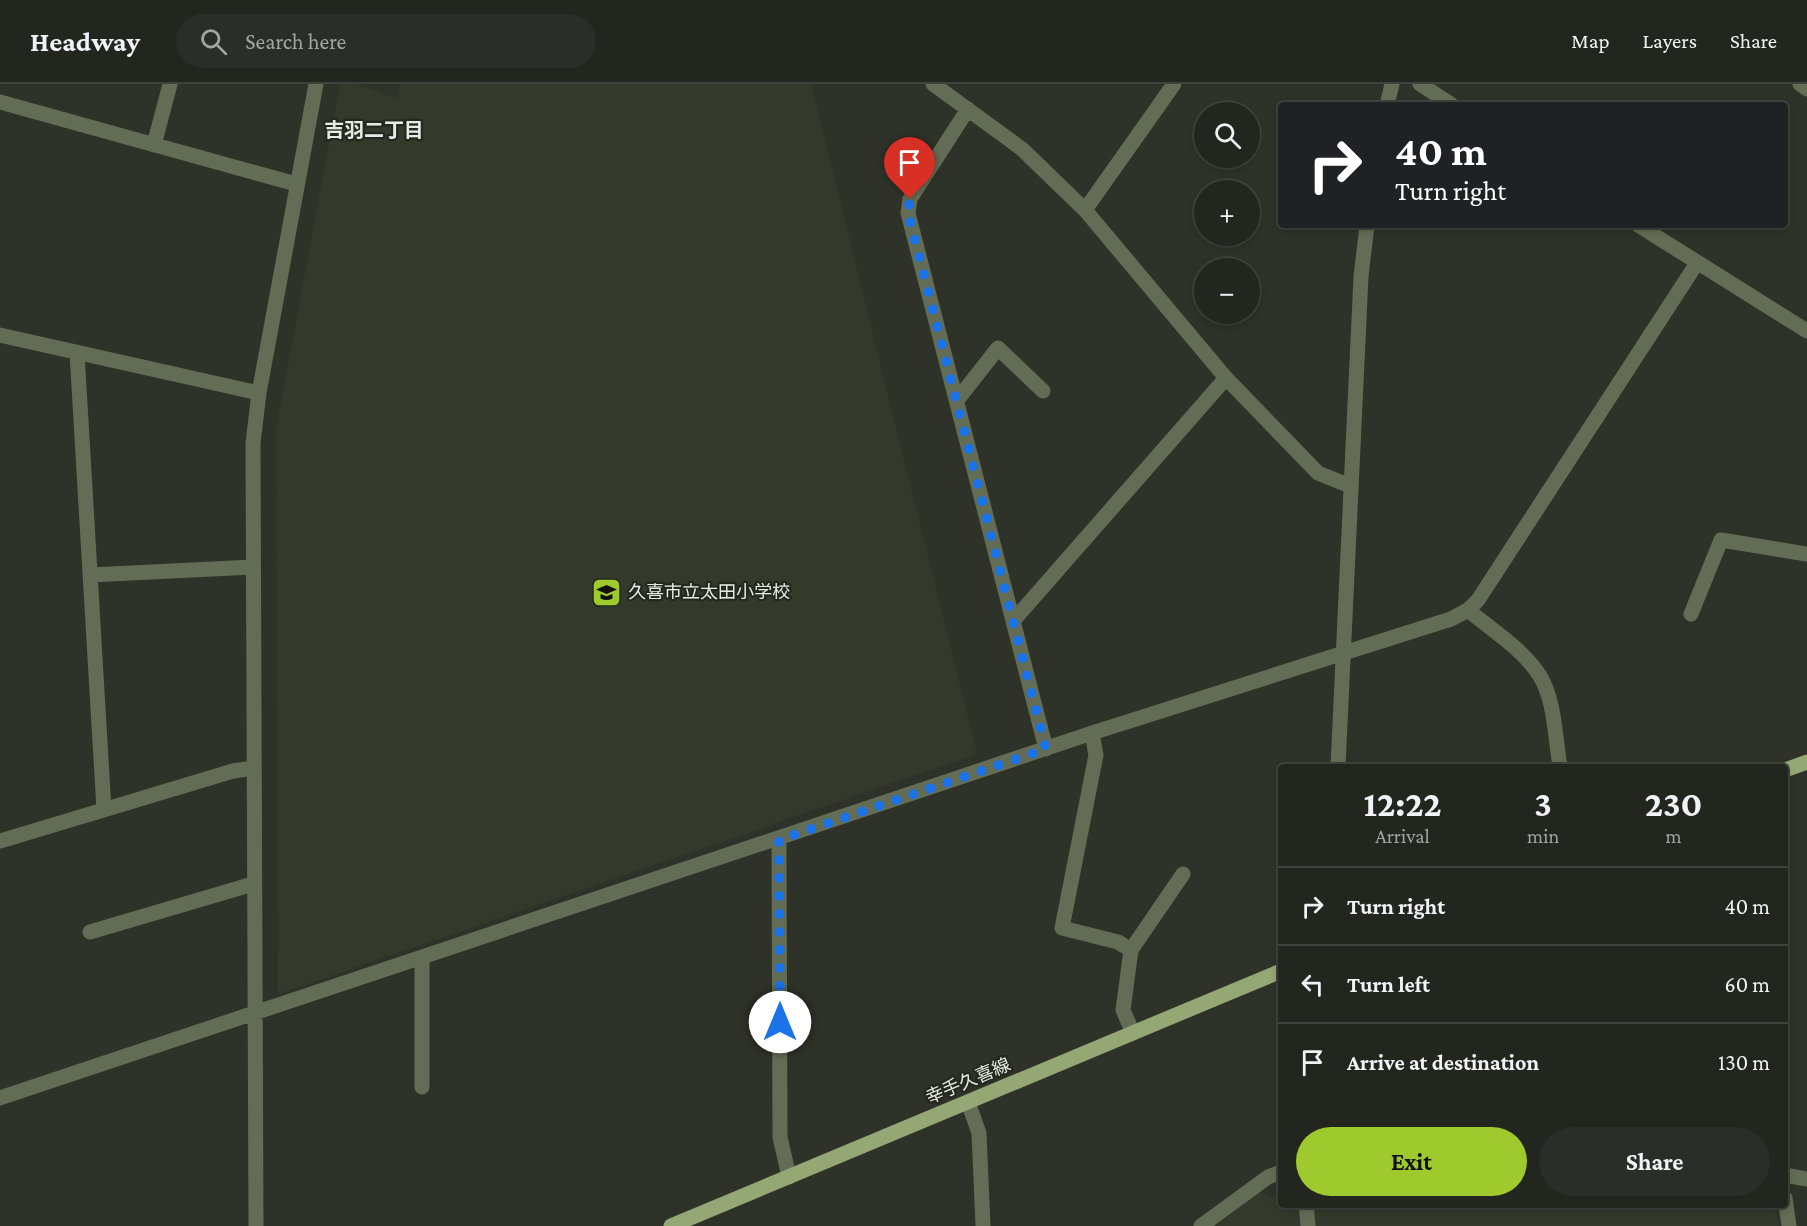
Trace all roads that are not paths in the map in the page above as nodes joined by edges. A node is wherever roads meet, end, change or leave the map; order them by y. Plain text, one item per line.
1 (170, 84) edge
2 (316, 84) edge
3 (933, 84) edge
4 (1174, 84) edge
5 (1392, 84) edge
6 (1420, 84) edge
7 (1800, 84) edge
8 (1807, 89) edge
9 (0, 102) edge
10 (1388, 102) edge
11 (1447, 102) edge
12 (968, 109) junction
13 (154, 145) junction
14 (296, 184) junction
15 (1085, 210) junction
16 (1367, 228) edge
17 (1643, 228) edge
18 (1697, 263) junction
19 (1805, 325) edge
20 (0, 335) edge
21 (77, 352) junction
22 (1226, 378) junction
23 (1043, 391) dead end
24 (259, 393) junction
25 (958, 399) junction
26 (1350, 486) junction
27 (1807, 554) edge
28 (252, 567) junction
29 (90, 575) junction
30 (1468, 610) junction
31 (1691, 614) dead end
32 (1013, 621) junction
33 (1342, 652) junction
34 (1092, 733) junction
35 (1046, 749) junction
36 (1807, 762) edge
37 (1338, 764) edge
38 (1560, 764) edge
39 (253, 768) junction
40 (1788, 769) edge
41 (104, 810) junction
42 (779, 840) junction
43 (0, 841) edge
44 (1183, 874) dead end
45 (253, 884) junction
46 (90, 932) dead end
47 (1131, 950) junction
48 (422, 959) junction
49 (1278, 973) edge
50 (254, 1015) junction
51 (1133, 1033) junction
52 (422, 1087) dead end
53 (0, 1098) edge
54 (968, 1102) junction
55 (1278, 1173) edge
56 (1788, 1176) edge
57 (789, 1177) junction
58 (1807, 1179) edge
59 (1306, 1208) edge
60 (1786, 1208) edge
61 (256, 1226) edge
62 (671, 1226) edge
63 (983, 1226) edge
64 (1201, 1226) edge
65 (1308, 1226) edge
66 (1789, 1226) edge

1 - 13 street
2 - 14 street
3 - 12 street
4 - 15 street
5 - 10 street
6 - 11 street
7 - 8 street
9 - 13 street
12 - 15 street
12 - 25 street
13 - 14 street
14 - 24 street
15 - 22 street
16 - 26 street
17 - 18 street
18 - 19 street
18 - 30 street
20 - 21 street
21 - 24 street
21 - 29 street
22 - 26 street
22 - 32 street
23 - 25 street
24 - 28 street
25 - 32 street
26 - 33 street
27 - 31 street
28 - 29 street
28 - 39 street
29 - 41 street
30 - 33 street
30 - 38 street
32 - 35 street
33 - 34 street
33 - 37 street
34 - 35 street
34 - 47 street
35 - 42 street
36 - 40 main road
39 - 41 street
39 - 45 street
41 - 43 street
42 - 48 street
42 - 57 street
44 - 47 street
45 - 46 street
45 - 50 street
47 - 51 street
48 - 50 street
48 - 52 street
49 - 51 main road, 幸手久喜線
50 - 53 street
50 - 61 street
51 - 54 main road, 幸手久喜線
54 - 57 main road, 幸手久喜線
54 - 63 street
55 - 64 street
56 - 58 street
57 - 62 main road, 幸手久喜線
59 - 65 street
60 - 66 street

